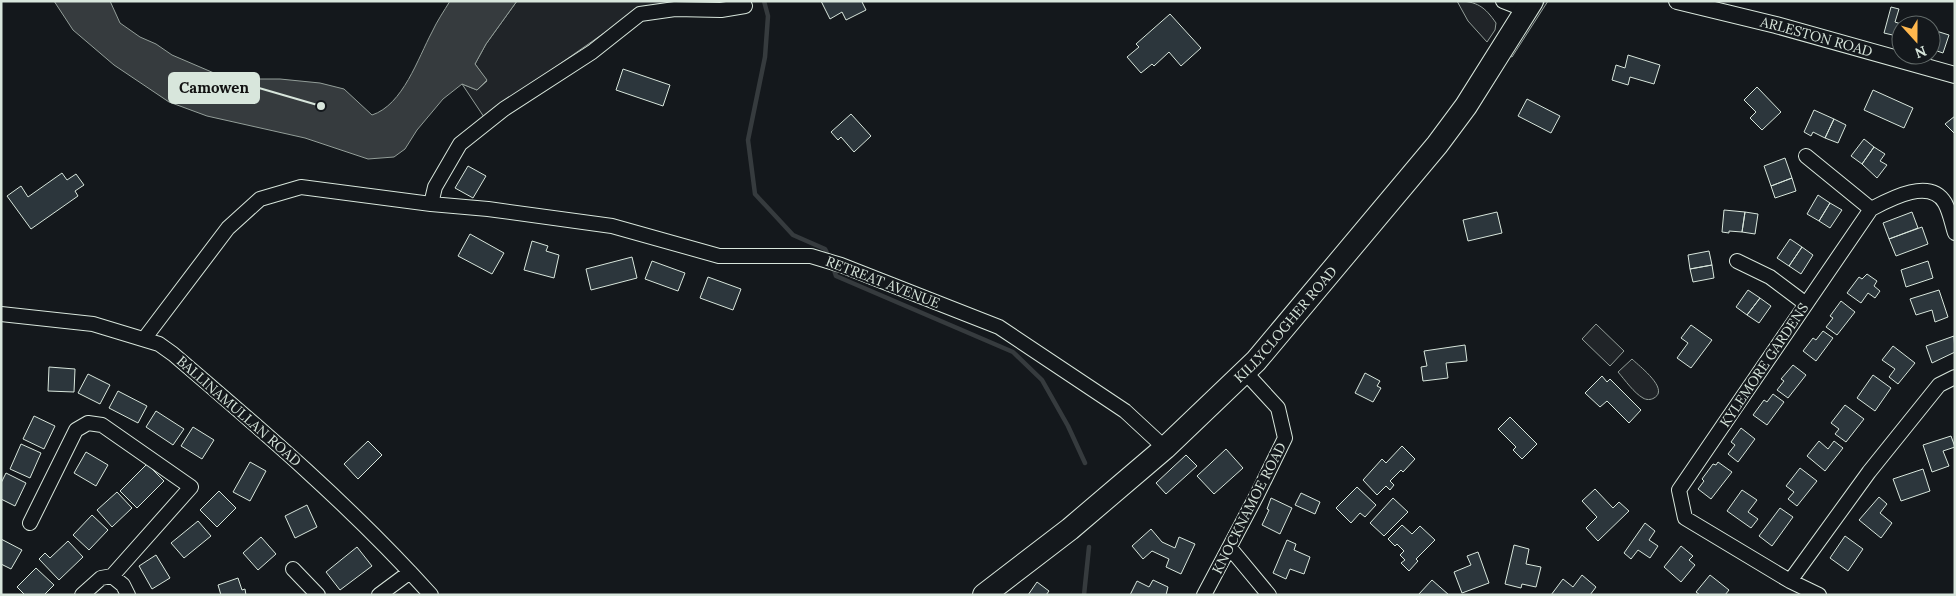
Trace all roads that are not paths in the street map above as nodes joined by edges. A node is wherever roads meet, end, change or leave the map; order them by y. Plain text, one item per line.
1 (1503, 1) edge
2 (1677, 1) edge
3 (745, 6) dead end
4 (1529, 6) edge
5 (1955, 74) edge
6 (1806, 156) dead end
7 (431, 204) junction
8 (1871, 208) junction
9 (1955, 233) edge
10 (1737, 261) dead end
11 (1806, 304) junction
12 (1, 314) edge
13 (144, 339) junction
14 (1244, 372) junction
15 (1955, 377) edge
16 (1165, 448) junction
17 (30, 523) dead end
18 (1230, 548) junction
19 (294, 569) dead end
20 (410, 572) junction
21 (112, 576) junction
22 (1790, 581) junction
23 (82, 595) edge
24 (128, 595) edge
25 (318, 595) edge
26 (379, 595) edge
27 (431, 595) edge
28 (984, 595) edge
29 (1204, 595) edge
30 (1269, 595) edge
31 (1819, 595) edge

1 - 4 street
2 - 5 street, ARLESTON ROAD
3 - 7 street
4 - 14 highway, KILLYCLOGHER ROAD
6 - 8 street
7 - 13 street, RETREAT AVENUE
7 - 16 street, RETREAT AVENUE
8 - 9 street
8 - 11 street, KYLEMORE GARDENS
10 - 11 street
11 - 22 street, KYLEMORE GARDENS
12 - 13 street, BALLINAMULLAN ROAD
13 - 20 street, BALLINAMULLAN ROAD
14 - 16 highway, KILLYCLOGHER ROAD
14 - 18 street, KNOCKNAMOE ROAD
15 - 22 street
16 - 28 highway, KILLYCLOGHER ROAD
17 - 21 street
18 - 29 street, KNOCKNAMOE ROAD
18 - 30 street
19 - 25 street
20 - 26 street
20 - 27 street, BALLINAMULLAN ROAD
21 - 23 street
21 - 24 street
22 - 31 street, KYLEMORE GARDENS

